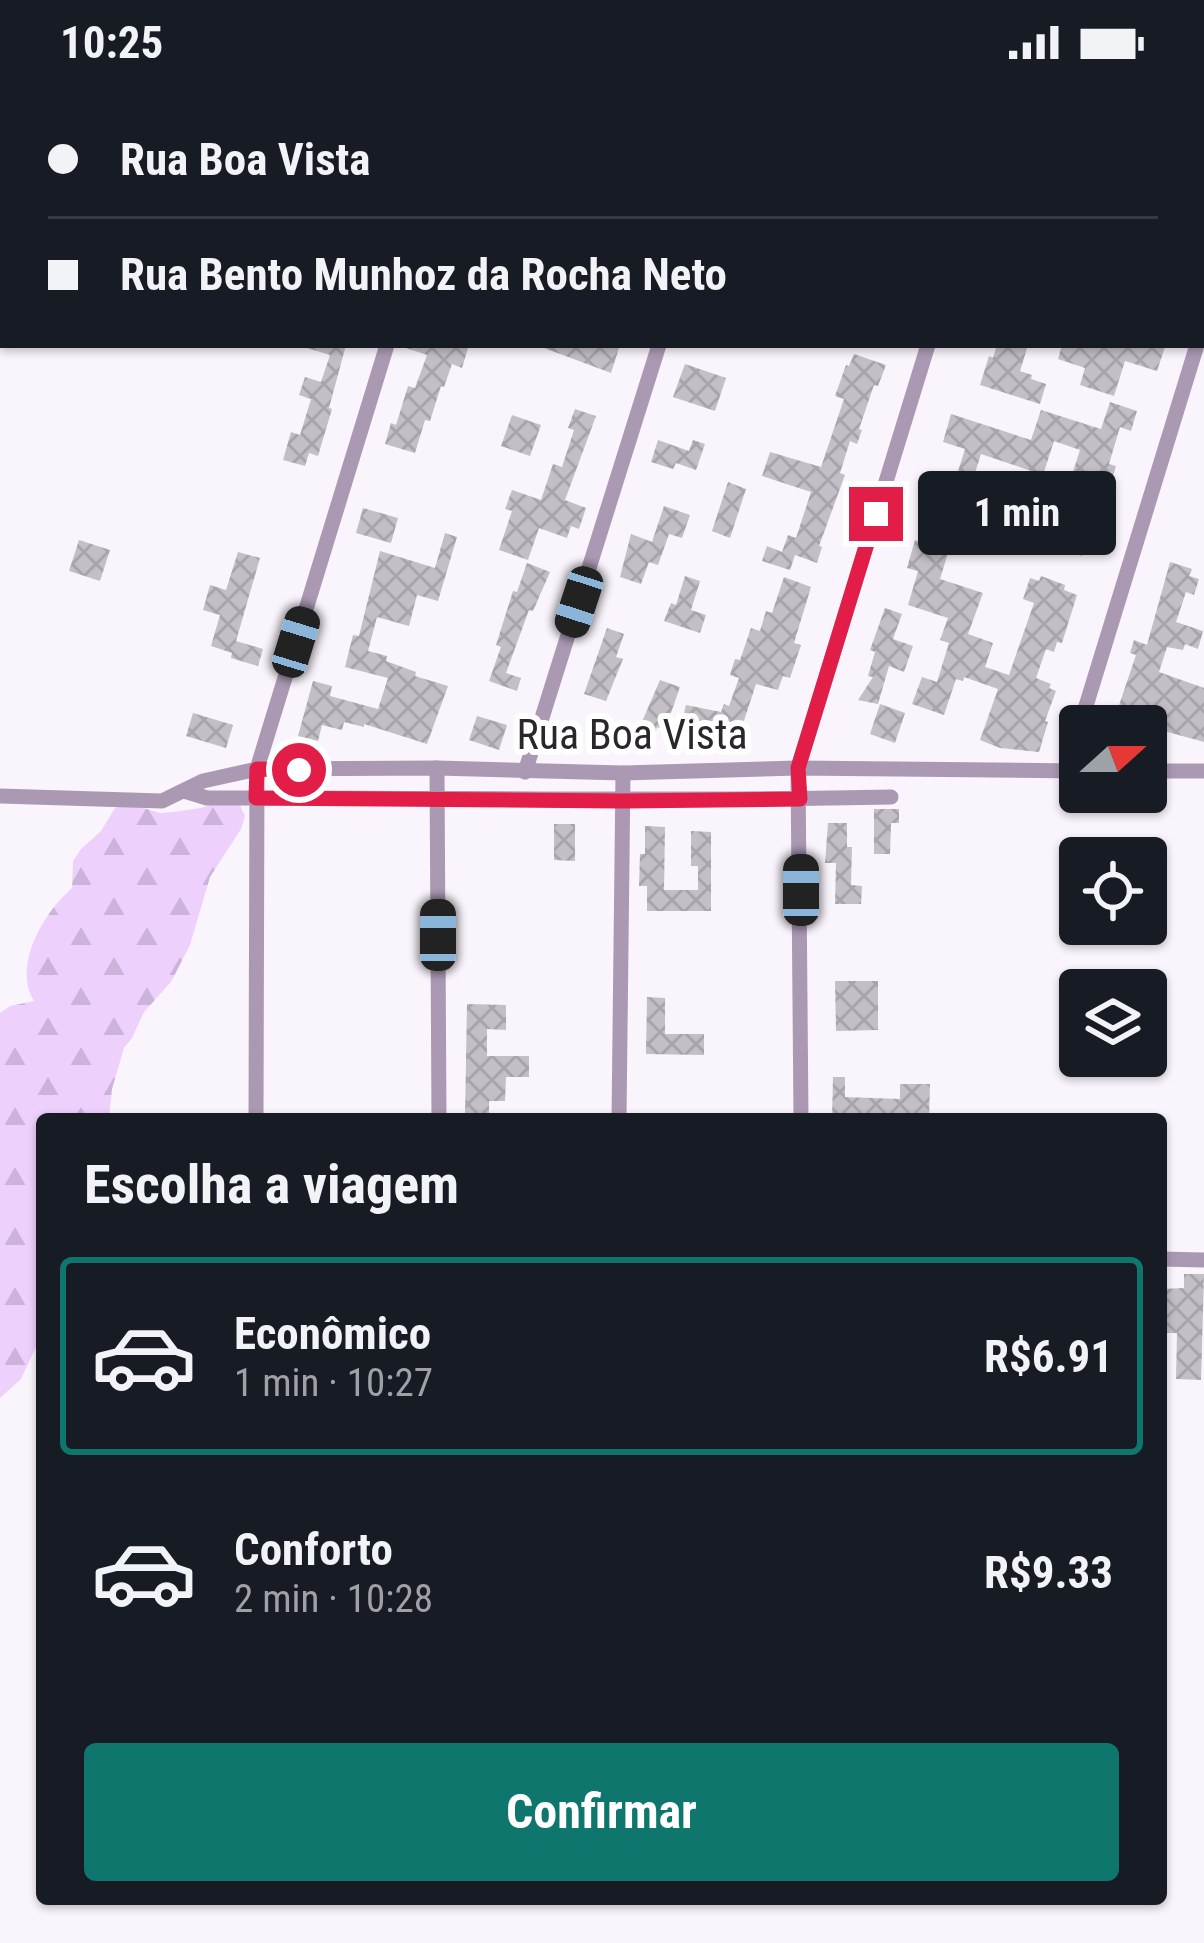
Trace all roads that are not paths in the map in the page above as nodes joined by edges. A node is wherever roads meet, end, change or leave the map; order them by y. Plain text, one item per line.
1 (386, 348) edge
2 (658, 348) edge
3 (927, 348) edge
4 (1196, 348) edge
5 (1092, 705) edge
6 (437, 768) junction
7 (798, 768) junction
8 (257, 769) junction
9 (1059, 771) edge
10 (1167, 771) edge
11 (1204, 771) edge
12 (525, 772) junction
13 (623, 773) junction
14 (184, 791) junction
15 (0, 796) edge
16 (438, 797) junction
17 (891, 797) dead end
18 (256, 798) junction
19 (800, 799) junction
20 (623, 801) junction
21 (256, 1113) edge
22 (439, 1113) edge
23 (620, 1113) edge
24 (801, 1113) edge
25 (1167, 1259) edge
26 (1204, 1260) edge

1 - 8 street
2 - 12 street
3 - 7 street
4 - 5 street
6 - 8 street, Rua Boa Vista
6 - 12 street, Rua Boa Vista
6 - 16 street
7 - 9 street, Rua Boa Vista
7 - 13 street, Rua Boa Vista
7 - 19 street
8 - 14 street, Rua Boa Vista
8 - 18 street
10 - 11 street
12 - 13 street, Rua Boa Vista
13 - 20 street
14 - 15 street
14 - 18 street, Rua Boa Vista
16 - 18 street, Rua Boa Vista
16 - 20 street, Rua Boa Vista
16 - 22 street
17 - 19 street, Rua Boa Vista
18 - 21 street
19 - 20 street, Rua Boa Vista
19 - 24 street
20 - 23 street
25 - 26 street

